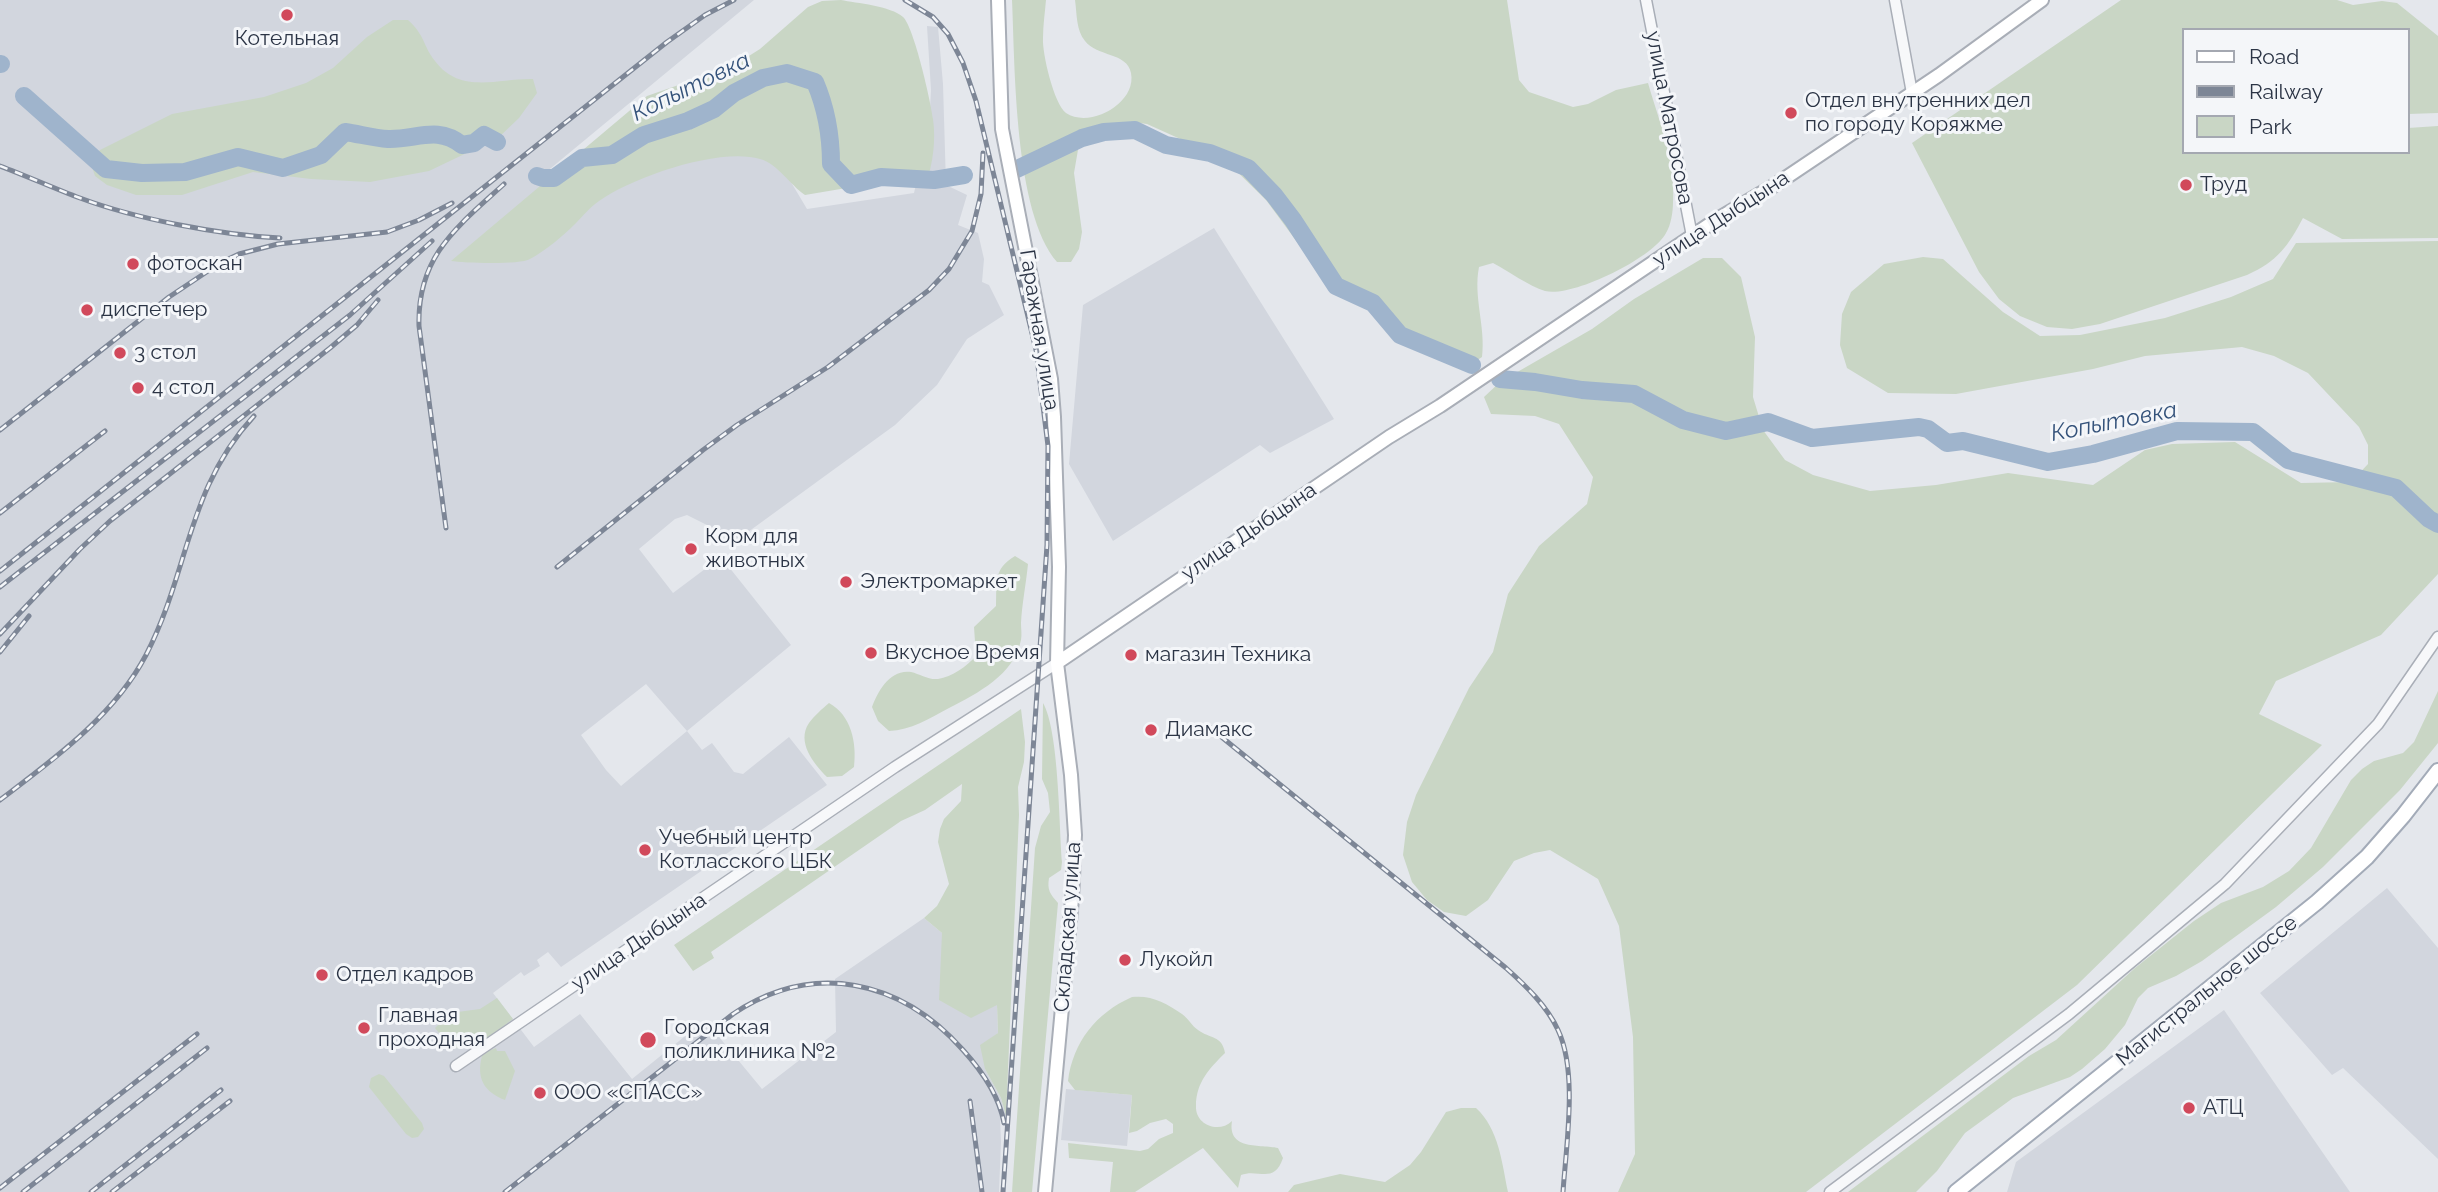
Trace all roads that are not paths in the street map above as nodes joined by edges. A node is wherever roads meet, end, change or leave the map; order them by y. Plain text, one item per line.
1 (998, 0) edge
2 (1646, 0) edge
3 (1895, 0) edge
4 (2042, 0) edge
5 (1912, 93) junction
6 (1692, 236) junction
7 (2438, 637) edge
8 (1057, 663) junction
9 (2438, 771) edge
10 (456, 1066) dead end
11 (1045, 1192) edge
12 (1830, 1192) edge
13 (1956, 1192) edge

1 - 8 street, Гаражная улица
2 - 6 street, улица Матросова
3 - 5 street
4 - 5 street, улица Дыбцына
5 - 6 street, улица Дыбцына
6 - 8 street, улица Дыбцына
7 - 12 street
8 - 10 street, улица Дыбцына
8 - 11 street, Складская улица
9 - 13 main road, Магистральное шоссе

